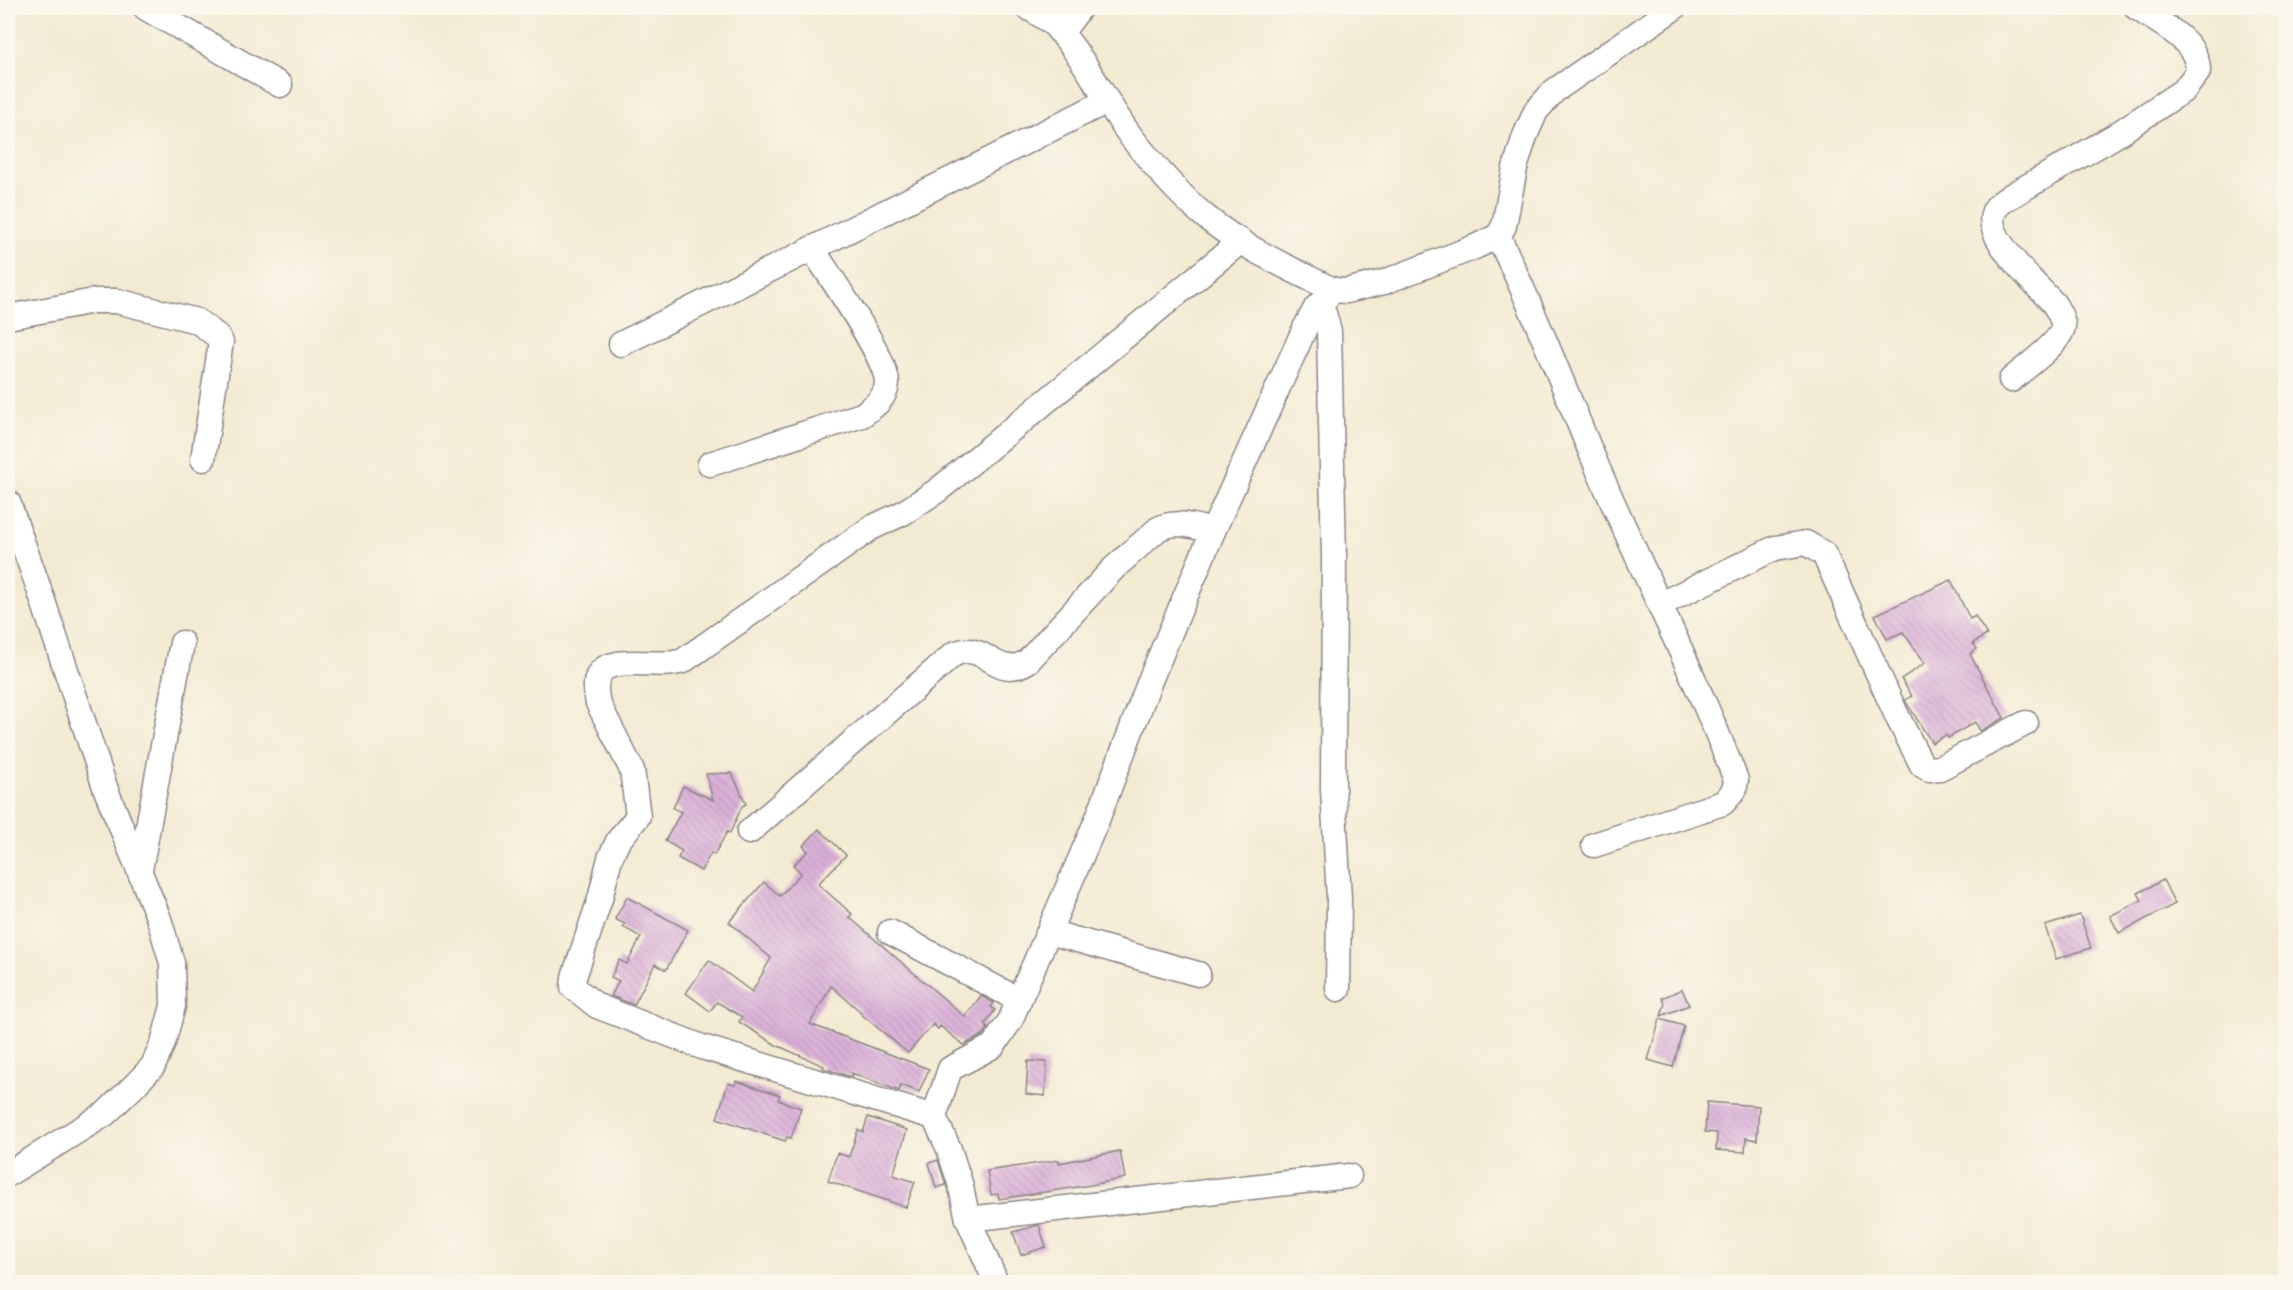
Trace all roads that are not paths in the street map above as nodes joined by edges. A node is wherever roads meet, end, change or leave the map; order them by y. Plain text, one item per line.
1 (146, 8) edge
2 (1029, 8) edge
3 (1080, 8) edge
4 (1674, 8) edge
5 (2137, 8) edge
6 (1061, 33) junction
7 (280, 85) dead end
8 (1107, 101) junction
9 (1498, 236) junction
10 (1241, 241) junction
11 (812, 248) junction
12 (1333, 290) junction
13 (1316, 308) junction
14 (8, 317) edge
15 (621, 344) dead end
16 (2011, 380) dead end
17 (203, 459) dead end
18 (710, 464) dead end
19 (8, 502) edge
20 (1213, 531) junction
21 (1661, 604) junction
22 (182, 643) dead end
23 (2026, 723) dead end
24 (749, 832) dead end
25 (1594, 845) dead end
26 (140, 870) junction
27 (890, 932) dead end
28 (1049, 932) junction
29 (1198, 974) dead end
30 (1338, 989) dead end
31 (1019, 1000) junction
32 (934, 1117) junction
33 (8, 1174) edge
34 (1349, 1176) dead end
35 (968, 1219) junction
36 (996, 1282) edge

1 - 7 street
2 - 6 street
3 - 6 street
4 - 9 street
5 - 16 street
6 - 8 street
8 - 10 street
8 - 11 street
9 - 12 street
9 - 21 street
10 - 12 street
10 - 32 street
11 - 15 street
11 - 18 street
12 - 13 street
13 - 20 street
13 - 30 street
14 - 17 street
19 - 26 street
20 - 24 street
20 - 28 street
21 - 23 street
21 - 25 street
22 - 26 street
26 - 33 street
27 - 31 street
28 - 29 street
28 - 31 street
31 - 32 street
32 - 35 street
34 - 35 street
35 - 36 street

